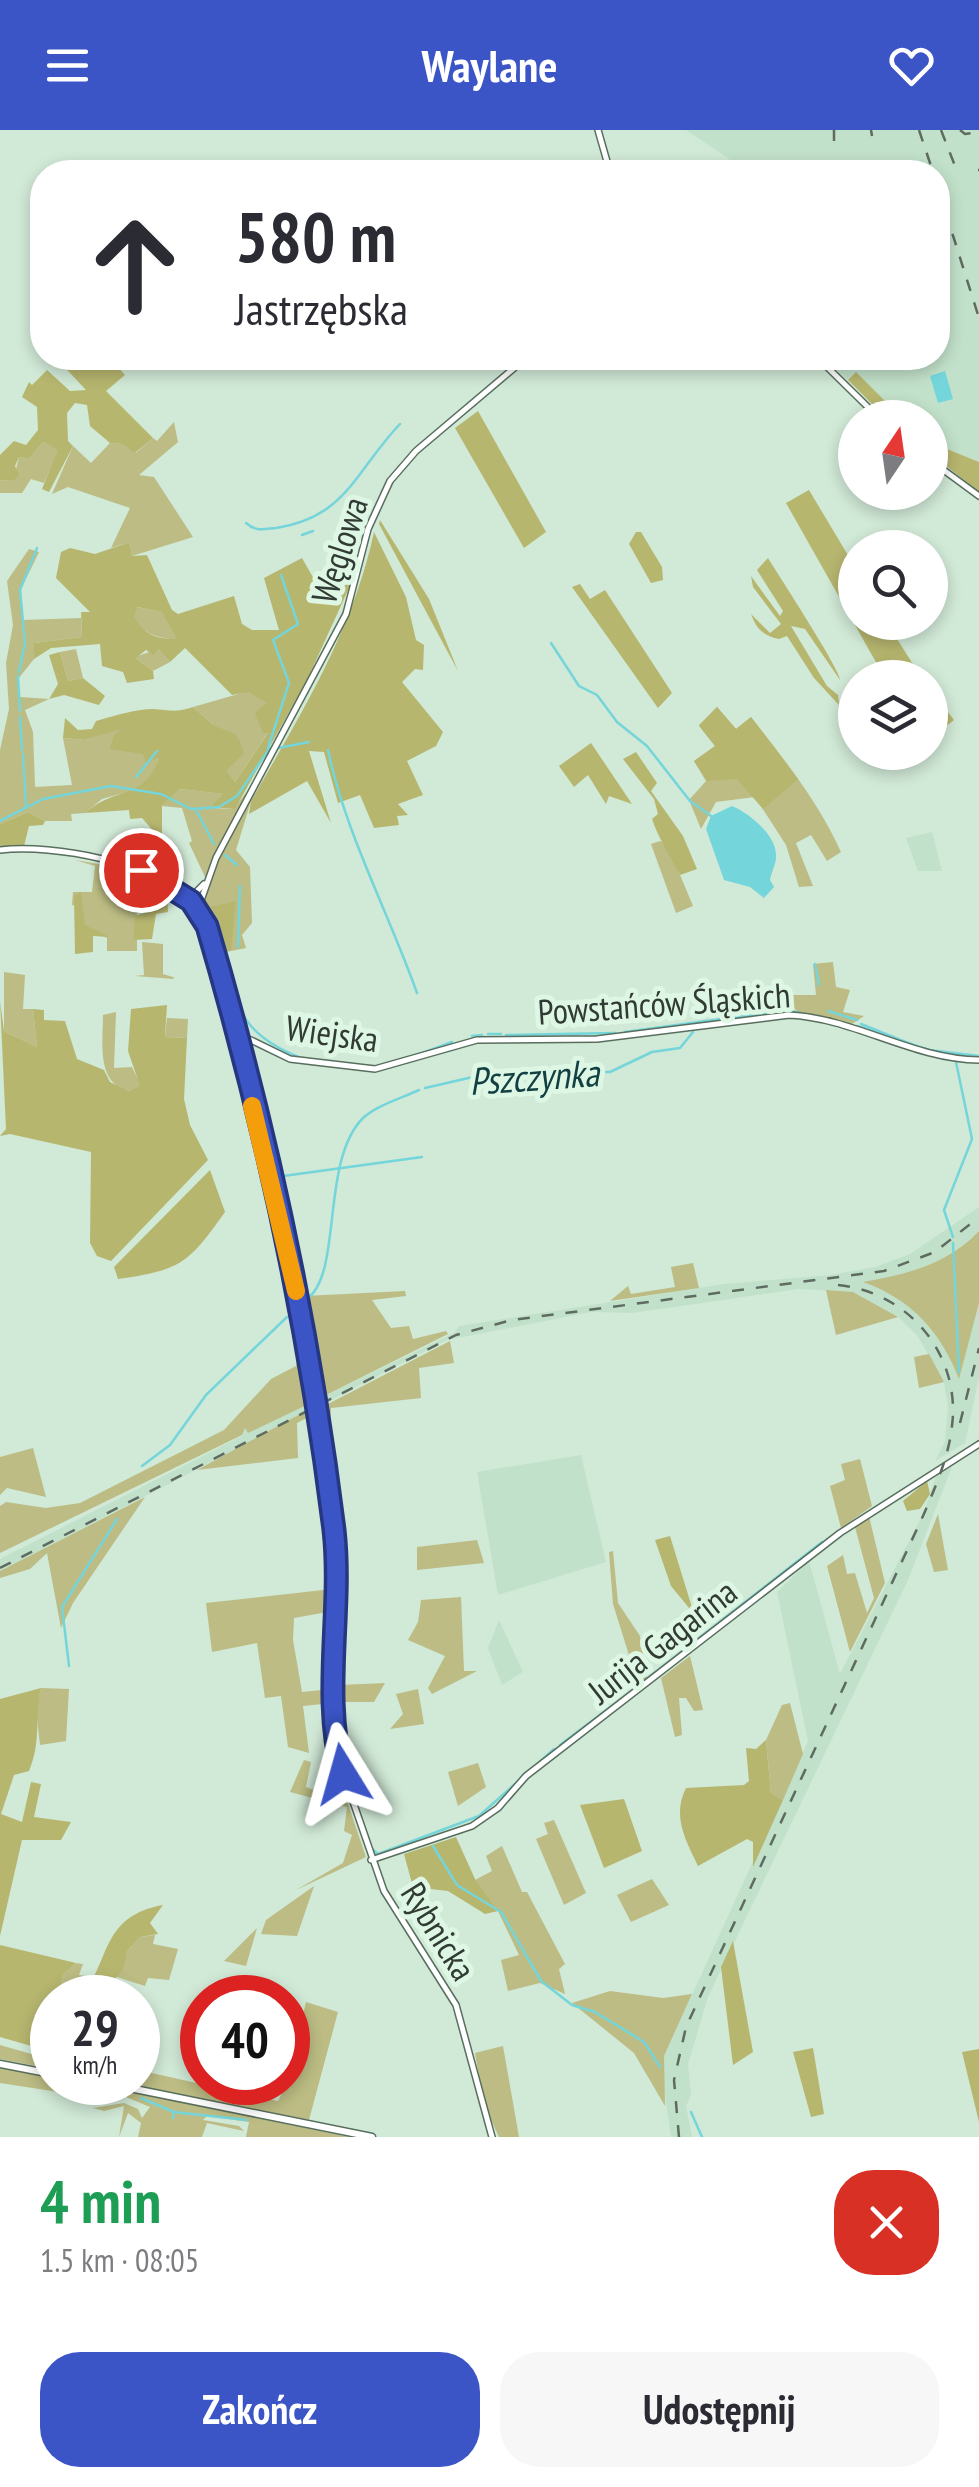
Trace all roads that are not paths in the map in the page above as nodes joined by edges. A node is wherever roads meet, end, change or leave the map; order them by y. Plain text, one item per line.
1 (598, 130) edge
2 (607, 160) edge
3 (512, 370) edge
4 (830, 370) edge
5 (861, 400) edge
6 (948, 473) edge
7 (979, 496) edge
8 (0, 850) edge
9 (206, 882) junction
10 (189, 899) junction
11 (198, 909) junction
12 (237, 1041) junction
13 (259, 1045) junction
14 (239, 1052) junction
15 (979, 1060) edge
16 (410, 1061) joint
17 (317, 1395) joint
18 (979, 1444) edge
19 (371, 1860) junction
20 (0, 2064) edge
21 (30, 2070) edge
22 (160, 2094) edge
23 (372, 2137) edge
24 (494, 2137) edge

1 - 2 street
3 - 9 street, Węglowa
4 - 5 street
6 - 7 street
8 - 10 street, Wiejska
9 - 10 street
9 - 11 street
10 - 11 street, Wiejska
11 - 12 street, Wiejska
12 - 13 street, Wiejska
12 - 14 street, Wiejska
13 - 14 street
13 - 16 street, Wiejska
14 - 17 street, Wiejska
15 - 16 street, Powstańców Śląskich
17 - 19 street, Rybnicka, bridge
18 - 19 street, Jurija Gagarina
19 - 24 street, Rybnicka
20 - 21 main road
22 - 23 main road

